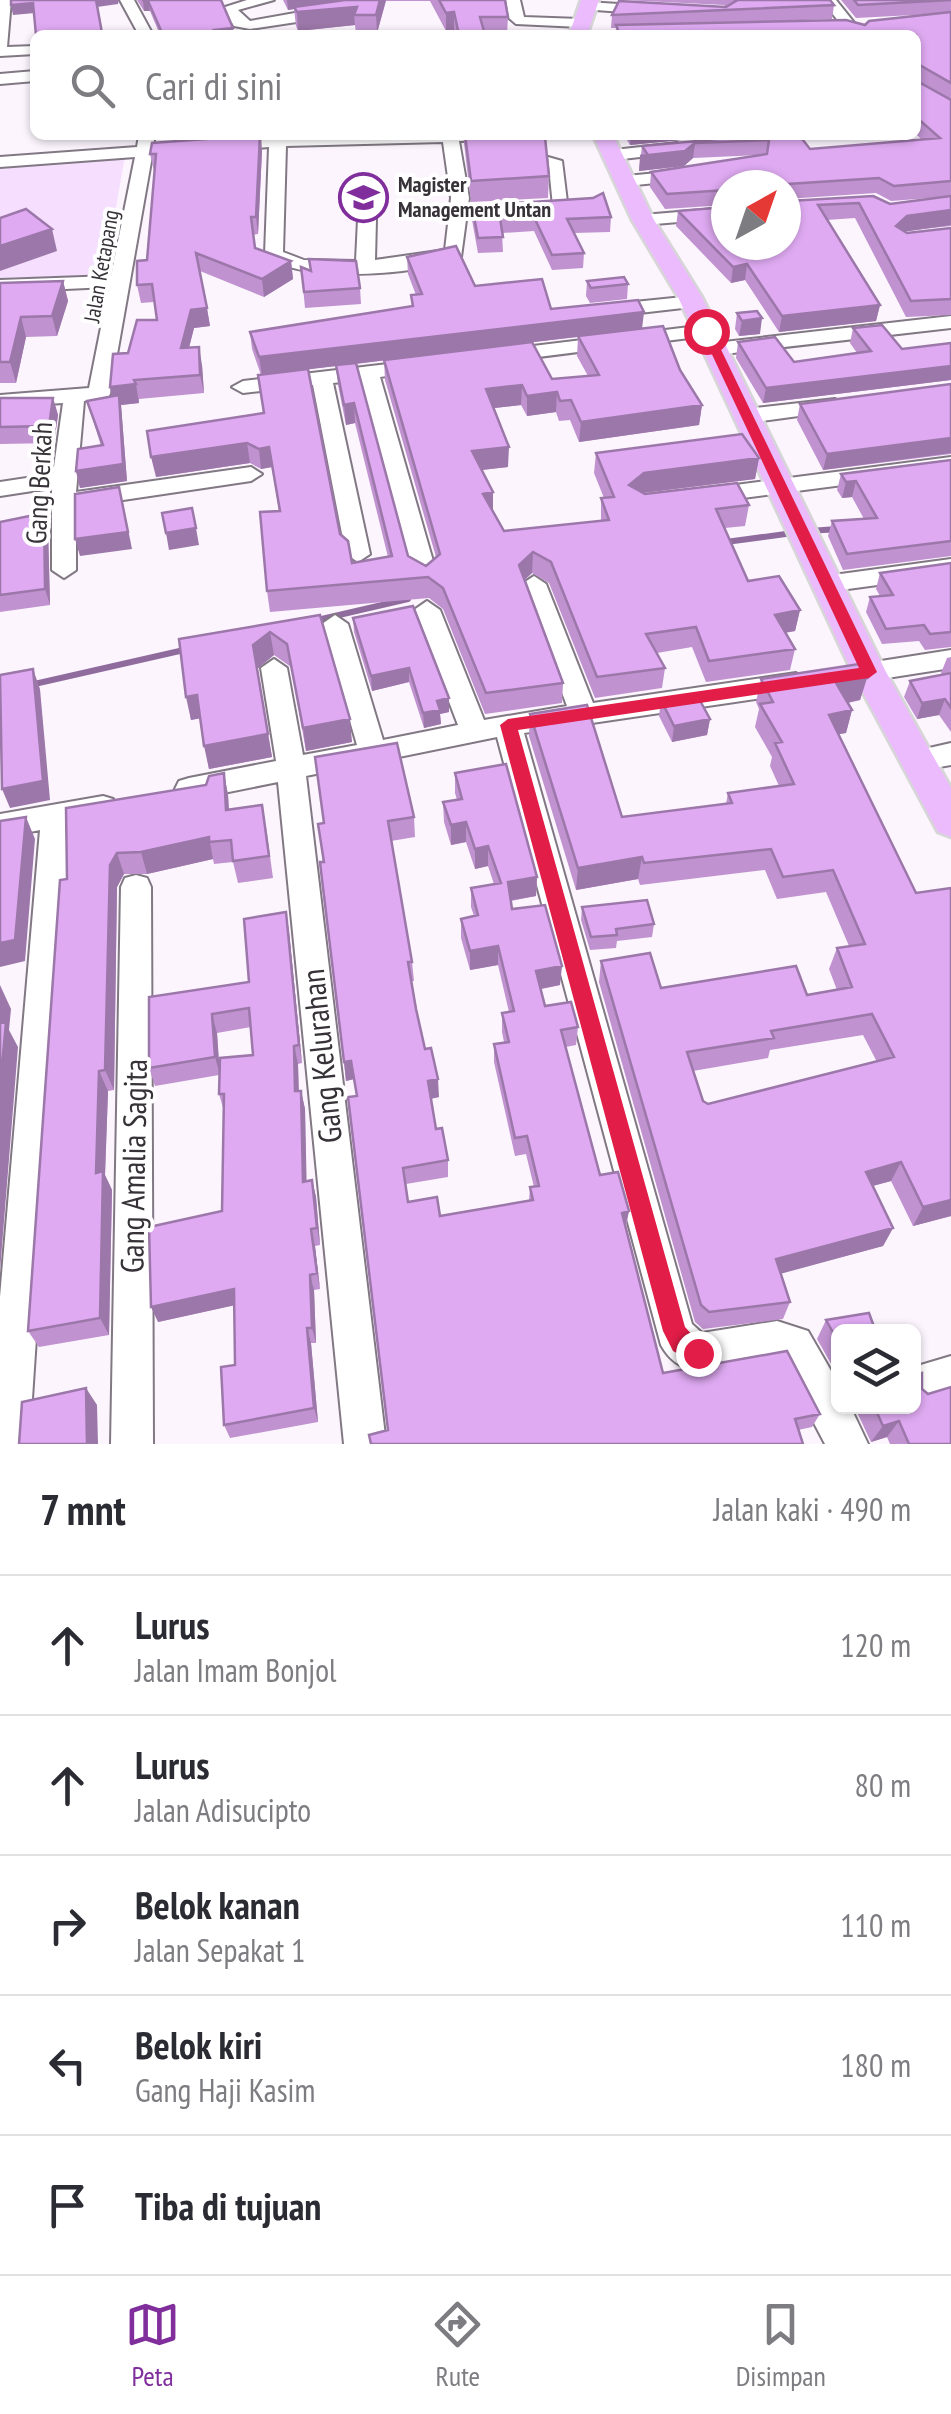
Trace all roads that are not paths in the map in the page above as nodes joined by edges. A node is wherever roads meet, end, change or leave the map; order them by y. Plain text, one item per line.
1 (4, 0) edge
2 (127, 0) edge
3 (267, 0) edge
4 (361, 0) edge
5 (513, 0) edge
6 (829, 0) edge
7 (654, 14) edge
8 (584, 16) edge
9 (828, 26) edge
10 (877, 26) edge
11 (851, 29) edge
12 (143, 30) edge
13 (1, 32) edge
14 (30, 50) edge
15 (0, 51) edge
16 (30, 76) edge
17 (0, 79) edge
18 (189, 140) edge
19 (278, 140) edge
20 (446, 140) edge
21 (145, 141) edge
22 (608, 145) edge
23 (696, 146) edge
24 (0, 162) edge
25 (554, 162) dead end
26 (710, 166) edge
27 (626, 182) junction
28 (582, 204) edge
29 (711, 214) edge
30 (366, 219) dead end
31 (643, 220) junction
32 (366, 264) junction
33 (122, 280) junction
34 (0, 286) edge
35 (591, 313) edge
36 (656, 322) edge
37 (951, 322) edge
38 (704, 325) junction
39 (472, 360) edge
40 (438, 364) edge
41 (368, 372) junction
42 (322, 378) junction
43 (244, 388) dead end
44 (74, 399) junction
45 (0, 401) edge
46 (858, 402) edge
47 (747, 416) junction
48 (951, 464) edge
49 (251, 474) dead end
50 (781, 486) junction
51 (0, 488) edge
52 (64, 490) junction
53 (682, 499) edge
54 (358, 554) dead end
55 (951, 567) edge
56 (64, 570) dead end
57 (425, 574) edge
58 (534, 584) dead end
59 (826, 584) junction
60 (427, 610) dead end
61 (335, 624) dead end
62 (951, 659) edge
63 (274, 668) dead end
64 (869, 672) junction
65 (584, 714) junction
66 (492, 728) junction
67 (373, 752) junction
68 (934, 757) edge
69 (290, 768) junction
70 (56, 816) junction
71 (951, 822) edge
72 (0, 826) edge
73 (136, 888) dead end
74 (951, 1376) edge
75 (921, 1385) edge
76 (842, 1421) edge
77 (8, 1444) edge
78 (132, 1444) edge
79 (365, 1444) edge

1 - 13 street
2 - 12 street
3 - 4 street
5 - 8 street
6 - 11 street
7 - 8 street
9 - 11 street
10 - 11 street
13 - 15 street
14 - 15 street
16 - 17 street
18 - 21 street
19 - 32 street
20 - 32 street
21 - 24 street
21 - 33 street, Jalan Ketapang
22 - 23 street
22 - 27 main road
25 - 28 street
26 - 27 street
27 - 31 main road
29 - 31 street
30 - 32 street
31 - 38 main road
33 - 34 street
33 - 44 street, Jalan Ketapang
35 - 38 street
36 - 38 street
37 - 38 street
38 - 39 street
38 - 47 main road
40 - 41 street
41 - 42 street
41 - 57 street
42 - 43 street
42 - 54 street
44 - 45 street
44 - 52 street, Gang Berkah
46 - 47 street
47 - 50 main road
48 - 50 street
49 - 52 street
50 - 53 street
50 - 59 main road
51 - 52 street
52 - 56 street, Gang Berkah
55 - 59 street
58 - 65 street
59 - 64 main road
60 - 66 street
61 - 67 street
62 - 64 street
63 - 69 street, Gang Kelurahan
64 - 65 street
64 - 68 main road
65 - 66 street
66 - 67 street
66 - 76 street
67 - 69 street
68 - 71 main road
69 - 70 street
69 - 79 street, Gang Kelurahan
70 - 72 street
70 - 77 street
73 - 78 street, Gang Amalia Sagita
74 - 75 street

